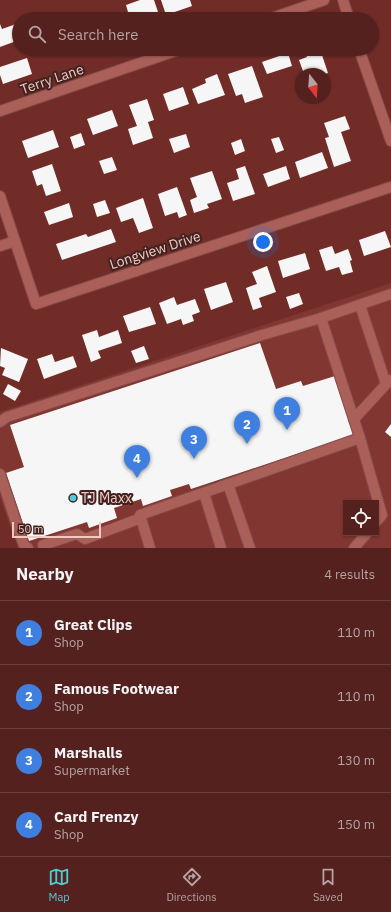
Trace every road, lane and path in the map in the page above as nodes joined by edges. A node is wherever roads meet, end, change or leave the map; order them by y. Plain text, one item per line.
1 (324, 0) edge
2 (342, 0) edge
3 (289, 12) edge
4 (346, 12) edge
5 (161, 56) edge
6 (362, 56) edge
7 (0, 111) edge
8 (388, 119) edge
9 (391, 141) edge
10 (391, 187) edge
11 (0, 196) edge
12 (15, 241) junction
13 (0, 246) edge
14 (391, 294) edge
15 (360, 305) junction
16 (321, 318) junction
17 (388, 381) edge
18 (354, 419) junction
19 (0, 422) edge
20 (360, 438) junction
21 (0, 474) edge
22 (228, 484) junction
23 (204, 493) junction
24 (378, 500) edge
25 (379, 504) edge
26 (141, 518) junction
27 (379, 518) edge
28 (364, 536) edge
29 (44, 547) edge
30 (29, 548) edge
31 (150, 548) edge
32 (221, 548) edge
33 (250, 548) edge
34 (354, 548) edge

1 - 3 street
2 - 4 street
5 - 7 street, Terry Lane
6 - 8 street
8 - 9 street
10 - 12 street, Longview Drive
11 - 12 street, Longview Drive
12 - 13 street
14 - 15 street
15 - 16 street
15 - 17 street
16 - 18 street
16 - 19 street
17 - 18 street
18 - 20 street
20 - 22 street
20 - 24 street
21 - 30 street
22 - 23 street
22 - 33 street
23 - 26 street
23 - 32 street
25 - 27 street
26 - 29 street
26 - 31 street
28 - 34 street
29 - 30 street

